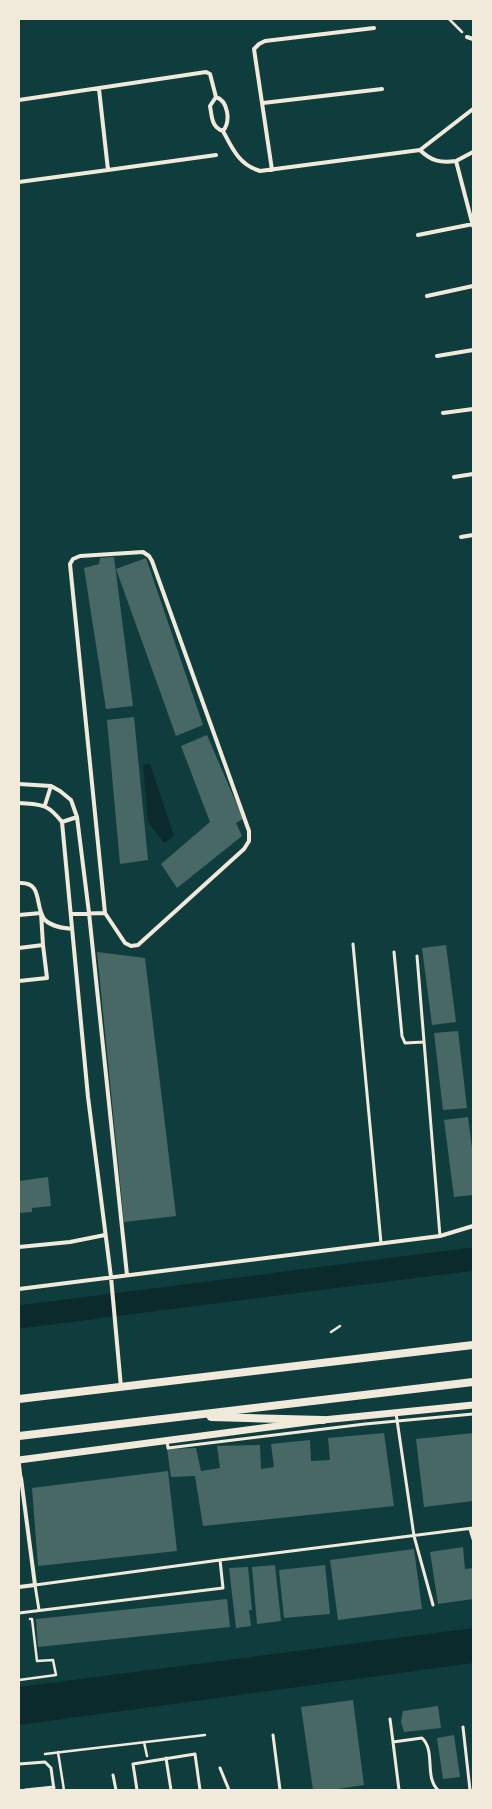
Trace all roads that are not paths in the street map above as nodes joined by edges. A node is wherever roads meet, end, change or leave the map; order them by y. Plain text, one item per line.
1 (374, 28) dead end
2 (467, 37) road end
3 (473, 39) edge
4 (99, 89) junction
5 (382, 89) dead end
6 (216, 97) junction
7 (19, 100) edge
8 (263, 103) junction
9 (473, 109) edge
10 (223, 131) junction
11 (420, 150) junction
12 (473, 152) edge
13 (216, 155) dead end
14 (456, 161) junction
15 (108, 170) junction
16 (272, 170) junction
17 (19, 182) edge
18 (473, 224) edge
19 (418, 235) dead end
20 (473, 286) edge
21 (428, 296) dead end
22 (473, 350) edge
23 (437, 356) dead end
24 (473, 410) edge
25 (443, 413) dead end
26 (473, 474) edge
27 (454, 477) dead end
28 (473, 535) edge
29 (461, 537) dead end
30 (19, 784) edge
31 (52, 786) junction
32 (19, 802) edge
33 (44, 805) junction
34 (77, 817) junction
35 (62, 822) junction
36 (19, 883) edge
37 (41, 913) junction
38 (89, 913) junction
39 (105, 913) junction
40 (71, 914) junction
41 (19, 915) edge
42 (72, 929) junction
43 (354, 944) dead end
44 (44, 945) junction
45 (19, 948) edge
46 (394, 952) dead end
47 (417, 956) dead end
48 (19, 980) edge
49 (424, 1042) junction
50 (473, 1226) edge
51 (105, 1235) junction
52 (440, 1236) junction
53 (381, 1243) junction
54 (19, 1247) edge
55 (127, 1275) junction
56 (112, 1277) junction
57 (19, 1289) edge
58 (473, 1345) edge
59 (473, 1382) edge
60 (121, 1387) junction
61 (19, 1399) edge
62 (473, 1405) edge
63 (396, 1413) junction
64 (473, 1414) edge
65 (172, 1418) junction
66 (323, 1420) junction
67 (397, 1421) junction
68 (19, 1436) edge
69 (167, 1441) junction
70 (19, 1460) edge
71 (21, 1478) joint
72 (471, 1529) edge
73 (414, 1536) junction
74 (473, 1539) edge
75 (220, 1560) junction
76 (35, 1585) junction
77 (19, 1587) edge
78 (433, 1605) dead end
79 (38, 1610) junction
80 (19, 1613) edge
81 (390, 1719) dead end
82 (463, 1727) dead end
83 (273, 1736) dead end
84 (392, 1742) junction
85 (166, 1758) junction
86 (19, 1764) edge
87 (220, 1768) dead end
88 (113, 1775) dead end
89 (54, 1788) edge
90 (26, 1790) edge
91 (116, 1790) edge
92 (137, 1790) edge
93 (171, 1790) edge
94 (200, 1790) edge
95 (228, 1790) edge
96 (280, 1790) edge
97 (400, 1790) edge
98 (438, 1790) edge
99 (470, 1790) edge

1 - 8 street
2 - 3 street
4 - 6 street
4 - 7 street
4 - 15 street
5 - 8 street
6 - 10 street
6 - 10 street
8 - 16 street
9 - 11 street
10 - 16 street
11 - 14 street
11 - 16 street
12 - 14 street
13 - 15 street
14 - 18 street
15 - 17 street
18 - 19 street
20 - 21 street
22 - 23 street
24 - 25 street
26 - 27 street
28 - 29 street
30 - 31 street
31 - 33 street
31 - 34 street
32 - 33 street
33 - 35 street
34 - 35 street
34 - 38 street
35 - 40 street
36 - 37 street
37 - 41 street
37 - 42 street
37 - 44 street
38 - 39 street
38 - 40 street
38 - 55 street
39 - 39 street
40 - 42 street
42 - 51 street
43 - 53 lane
44 - 45 street
44 - 48 street
46 - 49 lane
47 - 49 lane
49 - 52 lane
50 - 52 street
51 - 54 street
51 - 56 street
52 - 53 street
53 - 55 street
55 - 56 street
56 - 57 street
56 - 60 street
58 - 60 main road
59 - 65 main road
60 - 61 main road
62 - 63 street
63 - 66 street
63 - 67 lane
64 - 67 lane
65 - 66 main road
65 - 68 main road
66 - 69 street
67 - 69 lane
67 - 73 lane
69 - 70 street
70 - 71 lane
71 - 76 street
72 - 73 lane
72 - 74 lane
73 - 75 lane
73 - 78 lane
75 - 76 lane
75 - 79 lane
76 - 77 street
76 - 79 lane
79 - 80 lane
81 - 84 lane
82 - 99 lane
83 - 96 lane
84 - 97 lane
84 - 98 lane
85 - 92 lane
85 - 93 lane
85 - 94 lane
86 - 89 lane
87 - 95 lane
88 - 91 lane
89 - 90 lane

